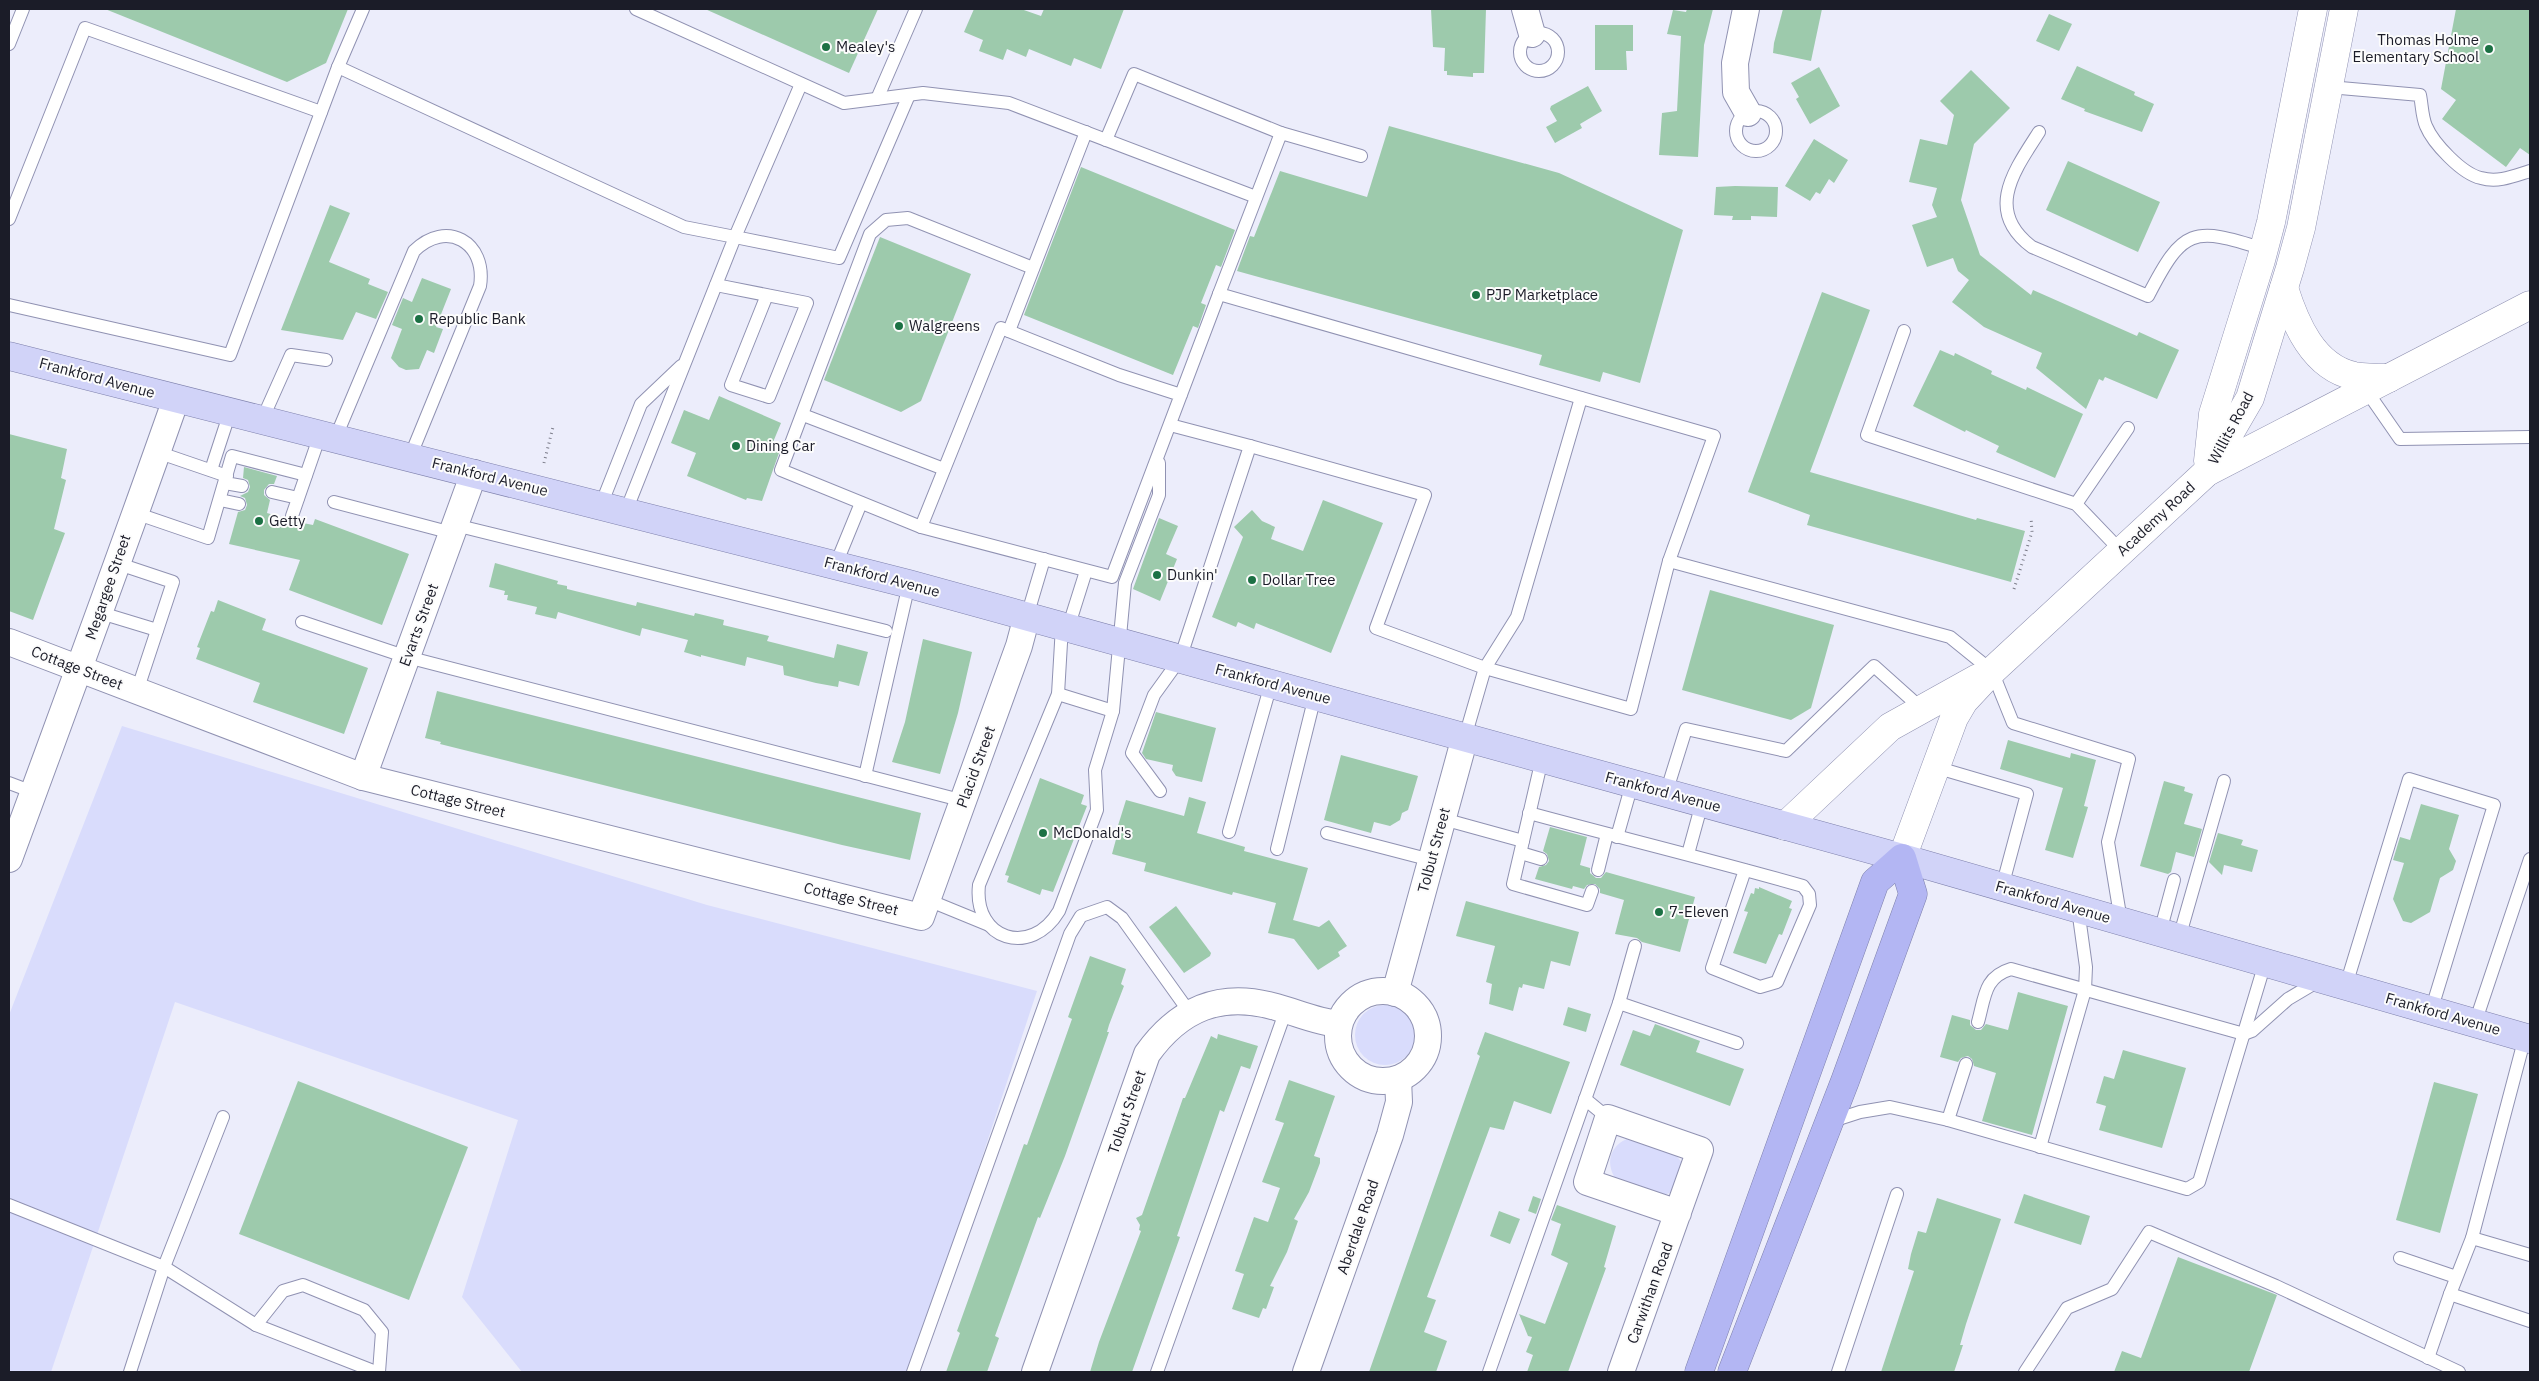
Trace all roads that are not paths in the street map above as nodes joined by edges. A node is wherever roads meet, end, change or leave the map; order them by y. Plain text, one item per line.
1 (23, 9) edge
2 (363, 9) edge
3 (636, 9) edge
4 (916, 9) edge
5 (1525, 9) edge
6 (1746, 9) edge
7 (2313, 9) edge
8 (2344, 9) edge
9 (1532, 34) dead end
10 (9, 44) edge
11 (338, 67) junction
12 (801, 84) junction
13 (2329, 87) junction
14 (909, 94) junction
15 (877, 99) junction
16 (321, 112) junction
17 (1748, 113) dead end
18 (1086, 132) junction
19 (2038, 132) dead end
20 (1281, 133) junction
21 (1106, 140) junction
22 (1361, 156) dead end
23 (2530, 172) edge
24 (1256, 197) junction
25 (9, 219) edge
26 (735, 237) junction
27 (2264, 249) junction
28 (1033, 268) junction
29 (716, 284) junction
30 (2284, 288) junction
31 (1219, 294) junction
32 (767, 295) junction
33 (9, 305) edge
34 (2530, 305) edge
35 (1009, 331) junction
36 (1904, 331) dead end
37 (9, 356) edge
38 (326, 360) dead end
39 (685, 362) junction
40 (2390, 378) junction
41 (2366, 390) junction
42 (1181, 395) junction
43 (1581, 398) junction
44 (176, 399) junction
45 (230, 412) junction
46 (803, 414) junction
47 (262, 420) junction
48 (1170, 425) junction
49 (2128, 428) dead end
50 (328, 437) junction
51 (2530, 437) edge
52 (1250, 446) junction
53 (157, 452) junction
54 (1158, 455) junction
55 (410, 457) junction
56 (944, 469) junction
57 (211, 470) junction
58 (2207, 472) junction
59 (474, 473) junction
60 (306, 475) junction
61 (226, 479) junction
62 (242, 486) dead end
63 (272, 492) dead end
64 (298, 498) junction
65 (220, 500) junction
66 (334, 502) dead end
67 (861, 503) junction
68 (239, 504) dead end
69 (2076, 504) junction
70 (614, 508) junction
71 (135, 513) junction
72 (292, 516) dead end
73 (921, 527) junction
74 (453, 529) junction
75 (2121, 551) junction
76 (1044, 559) junction
77 (1670, 560) junction
78 (116, 563) junction
79 (836, 564) junction
80 (1086, 570) junction
81 (909, 584) junction
82 (100, 613) junction
83 (1027, 616) junction
84 (302, 622) dead end
85 (1065, 627) junction
86 (158, 630) junction
87 (886, 631) dead end
88 (9, 642) edge
89 (1118, 642) junction
90 (407, 658) junction
91 (1180, 659) junction
92 (79, 668) junction
93 (1485, 668) junction
94 (1992, 671) junction
95 (1271, 684) junction
96 (137, 690) junction
97 (1058, 694) junction
98 (1315, 696) junction
99 (1922, 709) junction
100 (1113, 712) junction
101 (1465, 737) junction
102 (1542, 759) junction
103 (1935, 767) junction
104 (866, 776) junction
105 (363, 777) junction
106 (2224, 781) dead end
107 (9, 783) edge
108 (1632, 784) junction
109 (1160, 791) dead end
110 (33, 792) junction
111 (1666, 793) junction
112 (964, 801) junction
113 (1702, 803) junction
114 (1529, 813) junction
115 (1442, 819) junction
116 (1785, 826) junction
117 (1228, 832) dead end
118 (1327, 833) dead end
119 (1612, 835) junction
120 (1522, 847) junction
121 (1277, 849) dead end
122 (1688, 854) junction
123 (1902, 858) junction
124 (9, 859) edge
125 (1541, 859) dead end
126 (2530, 859) edge
127 (1431, 860) junction
128 (1598, 870) dead end
129 (1745, 870) junction
130 (2174, 880) dead end
131 (2002, 887) junction
132 (1592, 891) dead end
133 (924, 908) junction
134 (2078, 909) junction
135 (2121, 921) junction
136 (989, 925) junction
137 (2169, 935) junction
138 (1635, 946) dead end
139 (2266, 962) junction
140 (2334, 982) junction
141 (2084, 990) junction
142 (1395, 992) junction
143 (1619, 1003) junction
144 (1286, 1010) junction
145 (2431, 1010) junction
146 (1190, 1013) junction
147 (1978, 1022) dead end
148 (2475, 1023) junction
149 (1339, 1024) junction
150 (2244, 1034) junction
151 (2528, 1038) edge
152 (1737, 1043) dead end
153 (1966, 1064) dead end
154 (1398, 1079) junction
155 (1585, 1099) junction
156 (223, 1117) dead end
157 (1608, 1118) junction
158 (1948, 1120) junction
159 (1830, 1122) junction
160 (2040, 1147) junction
161 (1898, 1194) dead end
162 (9, 1205) edge
163 (1678, 1213) junction
164 (2472, 1238) junction
165 (2530, 1255) edge
166 (2400, 1258) dead end
167 (164, 1266) junction
168 (2456, 1277) junction
169 (2450, 1294) junction
170 (2530, 1321) edge
171 (256, 1325) junction
172 (2428, 1358) junction
173 (130, 1372) edge
174 (377, 1372) edge
175 (913, 1372) edge
176 (1035, 1372) edge
177 (1157, 1372) edge
178 (1306, 1372) edge
179 (1489, 1372) edge
180 (1621, 1372) edge
181 (1699, 1372) edge
182 (1732, 1372) edge
183 (1838, 1372) edge
184 (2025, 1372) edge
185 (2459, 1372) edge

1 - 10 lane
2 - 11 lane
3 - 12 lane
4 - 15 lane
5 - 9 street
6 - 17 street
7 - 27 main road, Willits Road
8 - 13 main road, Willits Road
11 - 16 lane
11 - 26 lane
12 - 15 lane
12 - 26 lane
13 - 23 lane
13 - 30 main road, Willits Road
14 - 15 lane
14 - 18 lane
14 - 26 lane
16 - 25 lane
16 - 33 lane
18 - 21 lane
18 - 28 lane
19 - 27 lane
20 - 21 lane
20 - 22 lane
20 - 24 lane
21 - 24 lane
24 - 31 lane
26 - 29 lane
27 - 58 main road, Willits Road
28 - 35 lane
28 - 46 lane
29 - 32 lane
29 - 39 lane
30 - 40 main road
30 - 58 main road, Willits Road
31 - 42 lane
31 - 43 lane
32 - 32 lane
34 - 40 main road, Academy Road
35 - 42 lane
35 - 56 lane
36 - 69 lane
37 - 44 main road, Frankford Avenue
38 - 47 lane
39 - 70 lane
39 - 70 lane
40 - 41 main road, Academy Road
41 - 51 lane
41 - 58 main road, Academy Road
42 - 48 lane
43 - 77 lane
43 - 93 lane
44 - 45 main road, Frankford Avenue
44 - 53 street, Megargee Street
45 - 47 main road, Frankford Avenue
45 - 57 lane
46 - 56 lane
46 - 67 lane
47 - 50 main road, Frankford Avenue
48 - 52 lane
48 - 54 lane
49 - 69 lane
50 - 55 main road, Frankford Avenue
50 - 55 lane
50 - 60 lane
52 - 91 lane
52 - 93 lane
53 - 57 lane
53 - 71 street, Megargee Street
54 - 80 lane
54 - 89 lane
55 - 59 main road, Frankford Avenue
56 - 73 lane
57 - 61 lane
58 - 75 main road, Academy Road
59 - 70 main road, Frankford Avenue
59 - 74 street, Evarts Street
60 - 61 lane
60 - 64 lane
61 - 62 lane
61 - 65 lane
63 - 64 lane
64 - 72 lane
65 - 68 lane
65 - 71 lane
66 - 74 lane
67 - 73 lane
67 - 79 lane
69 - 75 lane
70 - 79 main road, Frankford Avenue
71 - 78 street, Megargee Street
73 - 76 lane
74 - 87 lane
74 - 90 street, Evarts Street
75 - 94 main road, Academy Road
76 - 80 lane
76 - 83 lane
77 - 93 lane
77 - 94 lane
78 - 82 street, Megargee Street
78 - 86 lane
79 - 81 main road, Frankford Avenue
80 - 85 lane
81 - 83 main road, Frankford Avenue
81 - 104 lane
82 - 86 lane
82 - 92 street, Megargee Street
83 - 85 main road, Frankford Avenue
83 - 112 street, Placid Street
84 - 90 lane
85 - 89 main road, Frankford Avenue
85 - 97 lane
86 - 96 lane
88 - 92 street, Cottage Street
89 - 91 main road, Frankford Avenue
89 - 100 lane
90 - 104 lane
90 - 105 street, Evarts Street
91 - 95 main road, Frankford Avenue
91 - 109 lane
92 - 96 street, Cottage Street
92 - 110 street, Megargee Street
93 - 101 lane
94 - 99 main road
94 - 103 main road, Academy Road
94 - 135 lane
95 - 98 main road, Frankford Avenue
95 - 117 lane
96 - 105 street, Cottage Street
97 - 100 lane
97 - 136 lane
98 - 101 main road, Frankford Avenue
98 - 121 lane
99 - 111 lane
99 - 116 main road
100 - 136 lane
101 - 102 main road, Frankford Avenue
101 - 115 street, Tolbut Street
102 - 108 main road, Frankford Avenue
102 - 114 lane
103 - 123 main road, Academy Road
103 - 131 lane
104 - 112 lane
105 - 133 street, Cottage Street
106 - 137 lane
107 - 110 lane
108 - 111 main road, Frankford Avenue
108 - 119 lane
110 - 124 street, Megargee Street
111 - 113 main road, Frankford Avenue
112 - 133 street, Placid Street
113 - 116 main road, Frankford Avenue
113 - 122 lane
114 - 119 lane
114 - 120 lane
115 - 120 lane
115 - 127 street, Tolbut Street
116 - 123 main road, Frankford Avenue
118 - 127 lane
119 - 122 lane
119 - 128 lane
120 - 125 lane
120 - 132 lane
122 - 129 lane
123 - 131 main road, Frankford Avenue
123 - 159 highway
123 - 181 highway
126 - 148 lane
127 - 142 street, Tolbut Street
129 - 129 lane
130 - 137 lane
131 - 134 main road, Frankford Avenue
133 - 136 lane
134 - 135 main road, Frankford Avenue
134 - 141 lane
135 - 137 main road, Frankford Avenue
137 - 139 main road, Frankford Avenue
138 - 143 lane
139 - 140 main road, Frankford Avenue
139 - 150 lane
140 - 145 main road, Frankford Avenue
140 - 145 lane
140 - 150 lane
141 - 147 lane
141 - 150 lane
141 - 160 lane
142 - 149 street
142 - 154 street
143 - 152 lane
143 - 155 lane
144 - 146 street, Tolbut Street
144 - 149 street, Tolbut Street
144 - 177 lane
145 - 148 main road, Frankford Avenue
146 - 175 lane
146 - 176 street, Tolbut Street
148 - 151 main road, Frankford Avenue
149 - 154 street
150 - 160 lane
151 - 164 lane
153 - 158 lane
154 - 178 street, Aberdale Road
155 - 157 lane
155 - 179 lane
156 - 167 lane
157 - 163 street
157 - 163 street, Carwithan Road
158 - 159 lane
158 - 160 lane
159 - 182 highway
161 - 183 lane
162 - 167 lane
163 - 180 street, Carwithan Road
164 - 165 lane
164 - 168 lane
166 - 168 lane
167 - 171 lane
167 - 173 lane
168 - 169 lane
169 - 170 lane
169 - 172 lane
171 - 174 lane
171 - 174 lane
172 - 184 lane
172 - 185 lane

